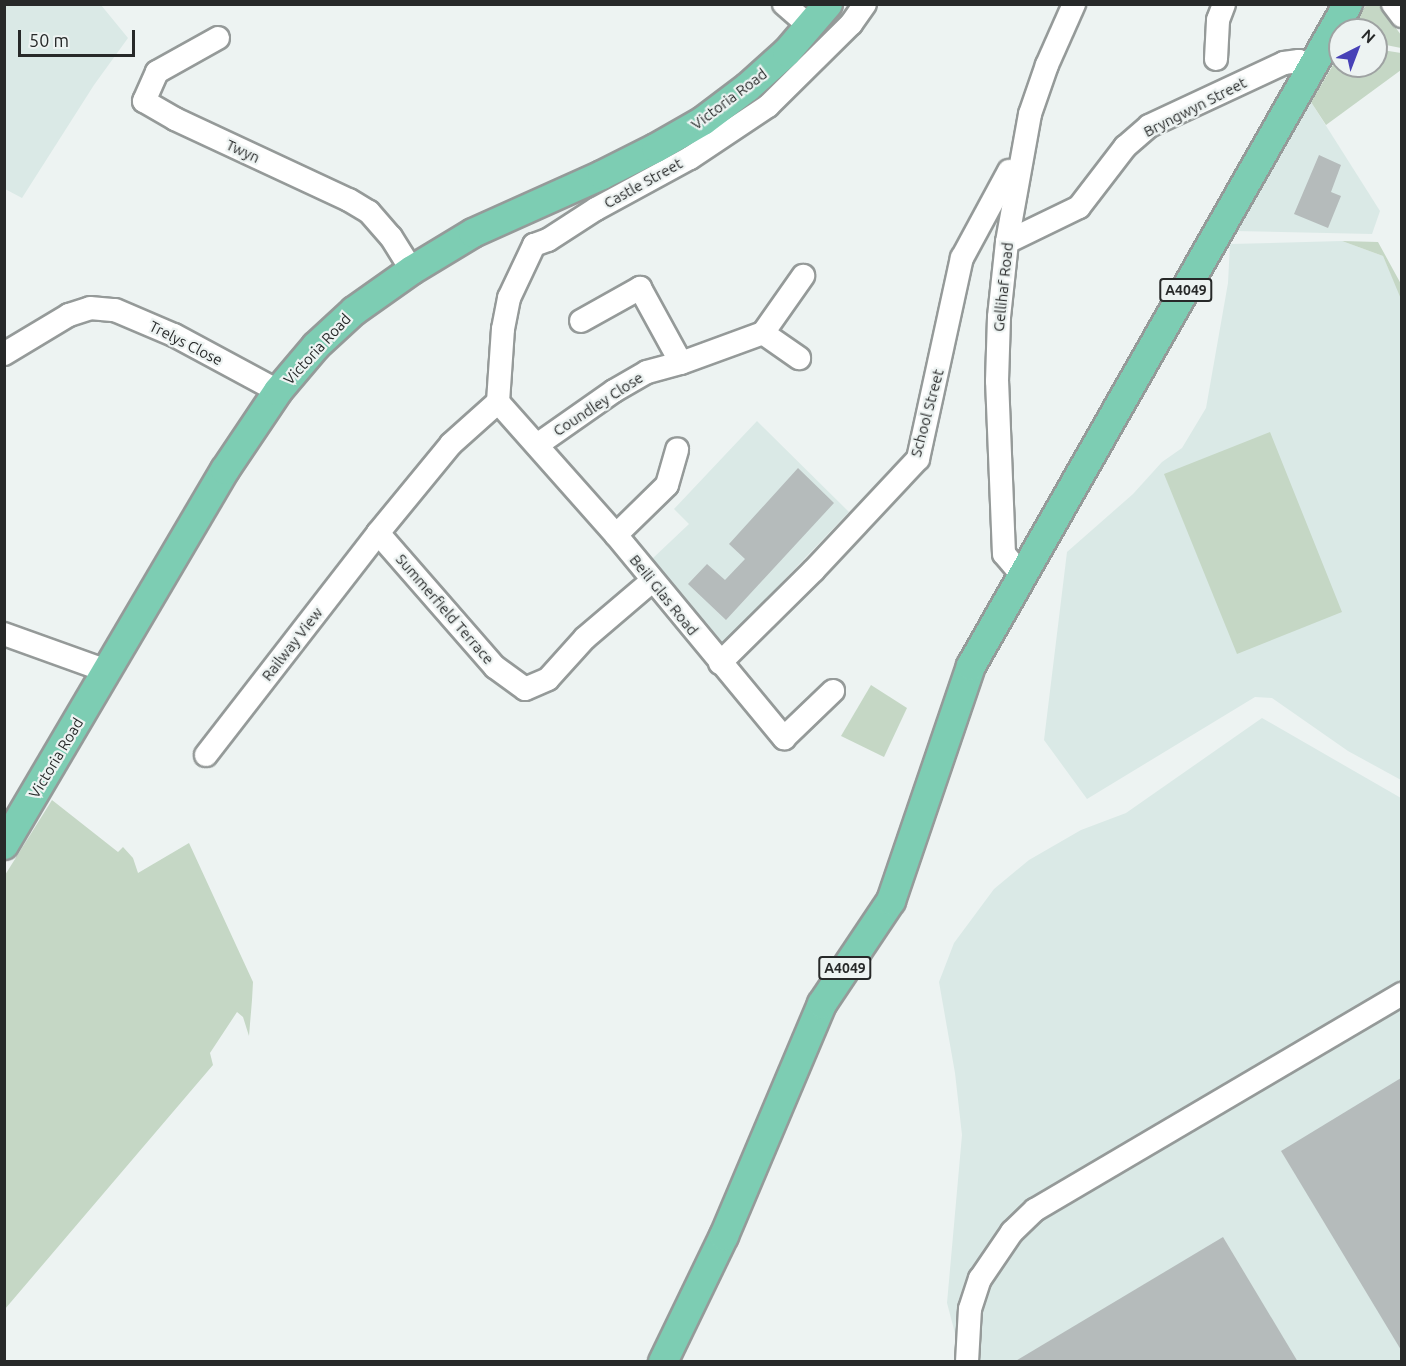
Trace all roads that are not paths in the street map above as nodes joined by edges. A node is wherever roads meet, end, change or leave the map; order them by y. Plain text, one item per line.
1 (784, 4) edge
2 (828, 4) edge
3 (865, 4) edge
4 (1074, 4) edge
5 (1224, 4) edge
6 (1348, 4) edge
7 (1393, 4) edge
8 (1401, 16) edge
9 (810, 27) junction
10 (219, 38) dead end
11 (1216, 58) dead end
12 (1312, 68) junction
13 (1009, 171) dead end
14 (592, 179) junction
15 (522, 210) junction
16 (562, 231) junction
17 (1007, 242) junction
18 (534, 245) junction
19 (412, 270) junction
20 (803, 276) dead end
21 (581, 321) dead end
22 (763, 333) junction
23 (4, 354) edge
24 (799, 358) dead end
25 (681, 363) junction
26 (278, 391) junction
27 (498, 402) junction
28 (537, 444) junction
29 (677, 449) dead end
30 (378, 533) junction
31 (616, 535) junction
32 (1021, 574) junction
33 (652, 581) junction
34 (4, 634) edge
35 (720, 663) junction
36 (107, 671) junction
37 (833, 692) dead end
38 (206, 755) dead end
39 (12, 815) edge
40 (4, 845) edge
41 (1401, 994) edge
42 (663, 1362) edge
43 (967, 1362) edge

1 - 9 street
2 - 9 main road, Victoria Road
3 - 16 street, Castle Street
4 - 17 street, Gellihaf Road
5 - 11 street
6 - 12 main road, A4049
7 - 8 street
9 - 14 main road, Victoria Road
10 - 19 street, Twyn
12 - 17 street, Bryngwyn Street
12 - 32 main road, A4049
13 - 35 street, School Street
14 - 15 main road, Victoria Road
14 - 16 street
15 - 18 street
15 - 19 main road, Victoria Road
16 - 18 street, Castle Street
17 - 32 street, Gellihaf Road
18 - 27 street
19 - 26 main road, Victoria Road
20 - 22 street
21 - 25 street
22 - 24 street
22 - 25 street, Coundley Close
23 - 26 street, Trelys Close
25 - 28 street, Coundley Close
26 - 36 main road, Victoria Road
27 - 28 street, Beili Glas Road
27 - 30 street, Railway View
28 - 31 street, Beili Glas Road
29 - 31 street
30 - 33 street, Summerfield Terrace
30 - 38 street, Railway View
31 - 33 street, Beili Glas Road
32 - 42 main road, A4049
33 - 35 street, Beili Glas Road
34 - 36 street
35 - 37 street, Beili Glas Road
36 - 39 main road, Victoria Road
39 - 40 main road, Victoria Road
41 - 43 street

